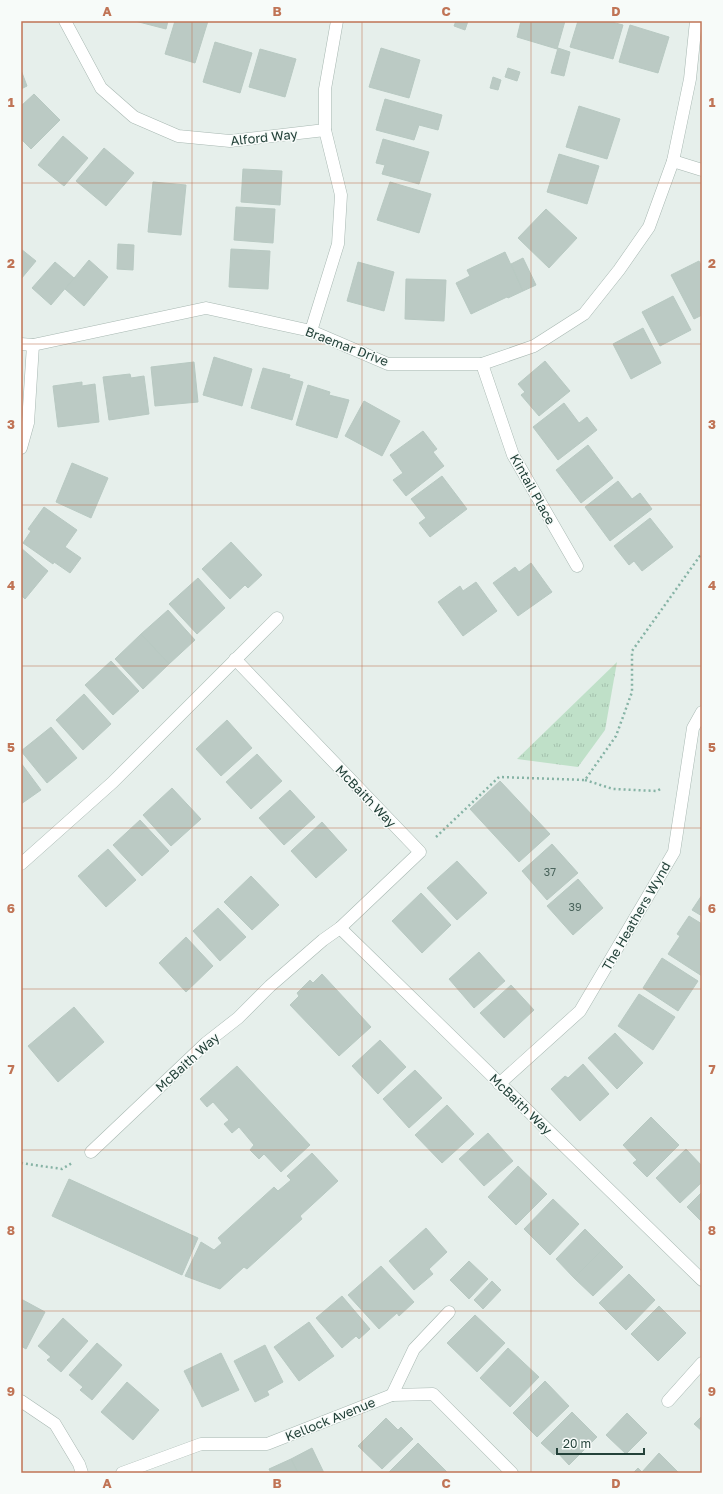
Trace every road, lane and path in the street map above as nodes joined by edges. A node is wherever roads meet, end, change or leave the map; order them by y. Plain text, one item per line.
1 (65, 21) edge
2 (337, 21) edge
3 (696, 21) edge
4 (326, 130) junction
5 (673, 161) junction
6 (702, 170) edge
7 (311, 331) junction
8 (27, 344) edge
9 (482, 364) junction
10 (21, 448) edge
11 (702, 553) edge
12 (577, 566) dead end
13 (276, 618) dead end
14 (235, 659) junction
15 (702, 712) edge
16 (686, 771) junction
17 (585, 780) junction
18 (420, 852) junction
19 (21, 864) edge
20 (340, 928) junction
21 (499, 1084) junction
22 (91, 1152) joint
23 (21, 1163) edge
24 (702, 1280) edge
25 (449, 1312) dead end
26 (702, 1363) edge
27 (392, 1395) junction
28 (21, 1401) edge
29 (668, 1401) dead end
30 (82, 1473) edge
31 (122, 1473) edge
32 (512, 1473) edge

1 - 4 street, Alford Way
2 - 4 street
3 - 5 street, Braemar Drive
4 - 7 street
5 - 6 street
5 - 9 street, Braemar Drive
7 - 8 street, Braemar Drive
7 - 9 street, Braemar Drive
8 - 10 street
9 - 12 street, Kintail Place
11 - 17 path
13 - 14 street
14 - 18 street, McBaith Way
14 - 19 street
15 - 16 street, The Heathers Wynd
16 - 17 path
16 - 21 street, The Heathers Wynd
17 - 18 path
18 - 20 street, McBaith Way
20 - 21 street, McBaith Way
20 - 22 street, McBaith Way
21 - 24 street, McBaith Way
22 - 23 path
25 - 27 street
26 - 29 street
27 - 31 street, Kellock Avenue
27 - 32 street, Kellock Avenue
28 - 30 street

